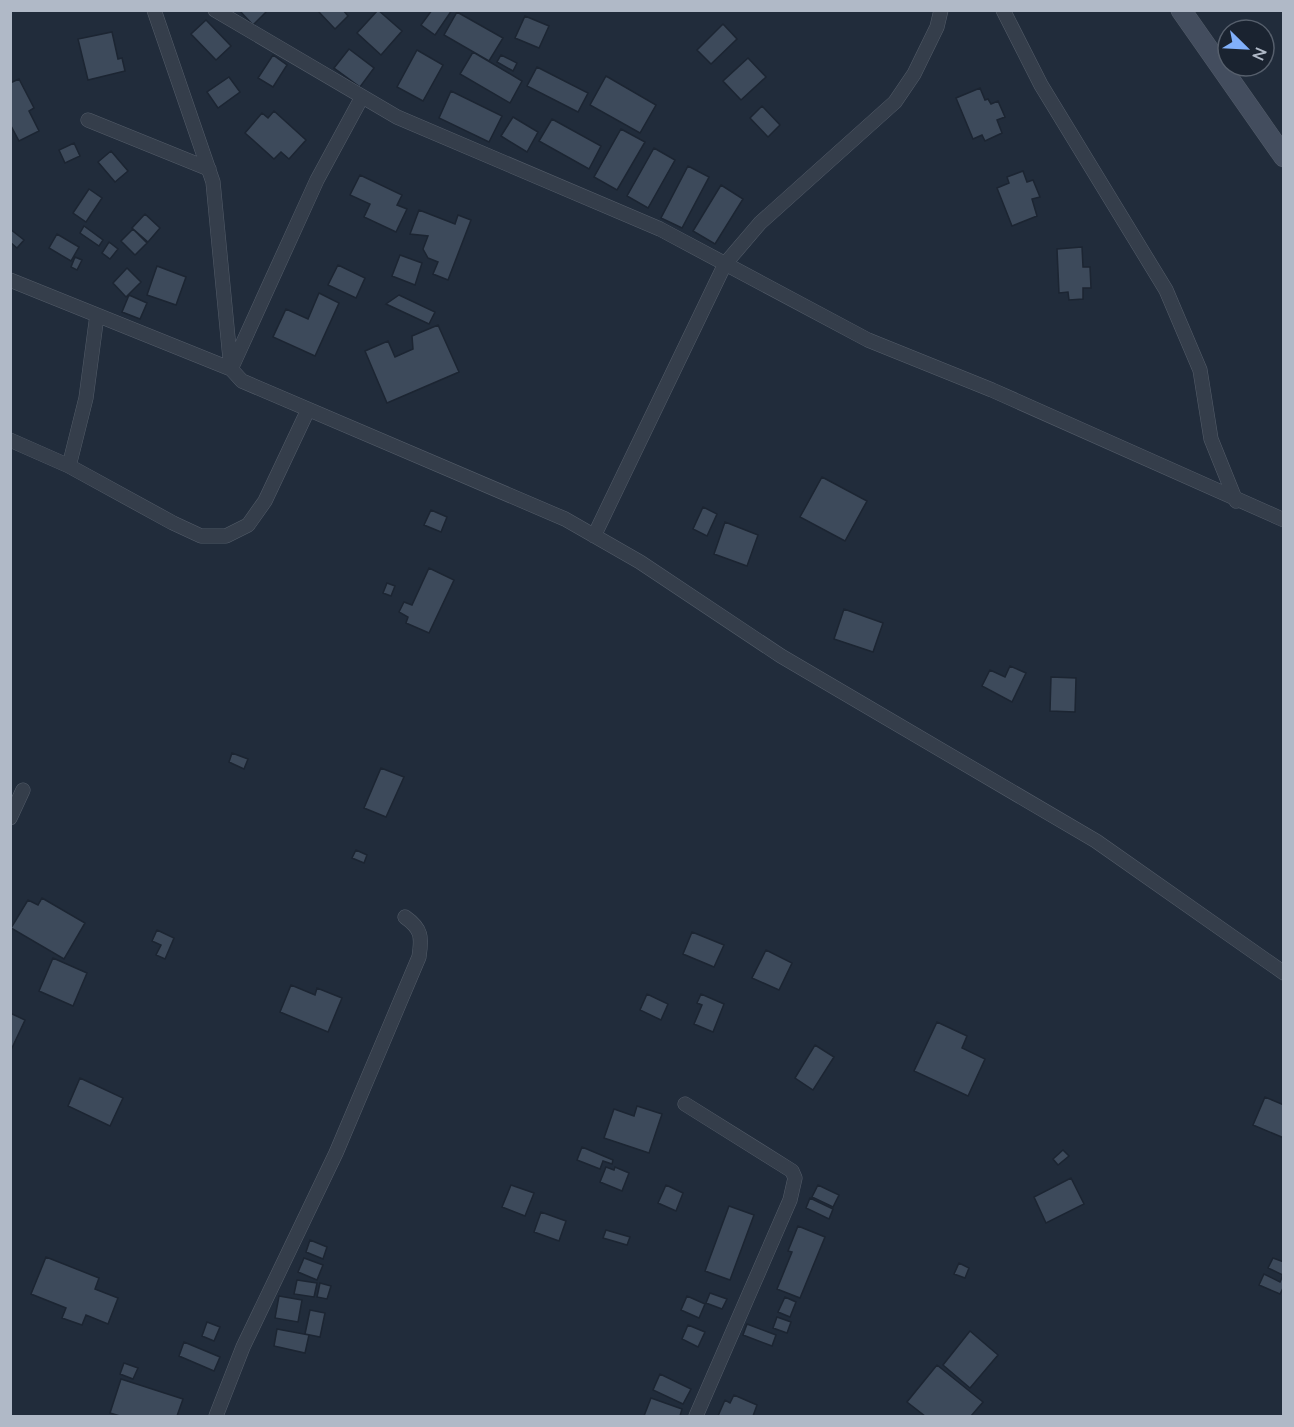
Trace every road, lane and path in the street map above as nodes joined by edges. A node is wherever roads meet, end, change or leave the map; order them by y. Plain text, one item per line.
1 (154, 10) edge
2 (215, 10) edge
3 (941, 10) edge
4 (1003, 10) edge
5 (1181, 10) edge
6 (362, 97) junction
7 (88, 120) dead end
8 (1284, 157) edge
9 (209, 169) junction
10 (725, 264) junction
11 (10, 280) edge
12 (97, 315) junction
13 (231, 369) junction
14 (308, 410) junction
15 (10, 440) edge
16 (69, 466) junction
17 (1236, 501) junction
18 (1284, 520) edge
19 (594, 536) junction
20 (22, 790) dead end
21 (10, 818) edge
22 (405, 917) dead end
23 (1284, 973) edge
24 (686, 1104) dead end
25 (216, 1416) edge
26 (696, 1416) edge

1 - 9 street
2 - 6 street
3 - 10 street
4 - 17 street
5 - 8 street
6 - 10 street
6 - 13 street
7 - 9 street
9 - 13 street
10 - 17 street
10 - 19 street
11 - 12 street
12 - 13 street
12 - 16 street
13 - 14 street
14 - 16 street
14 - 19 street
15 - 16 street
17 - 18 street
19 - 23 street
20 - 21 street
22 - 25 street
24 - 26 street

